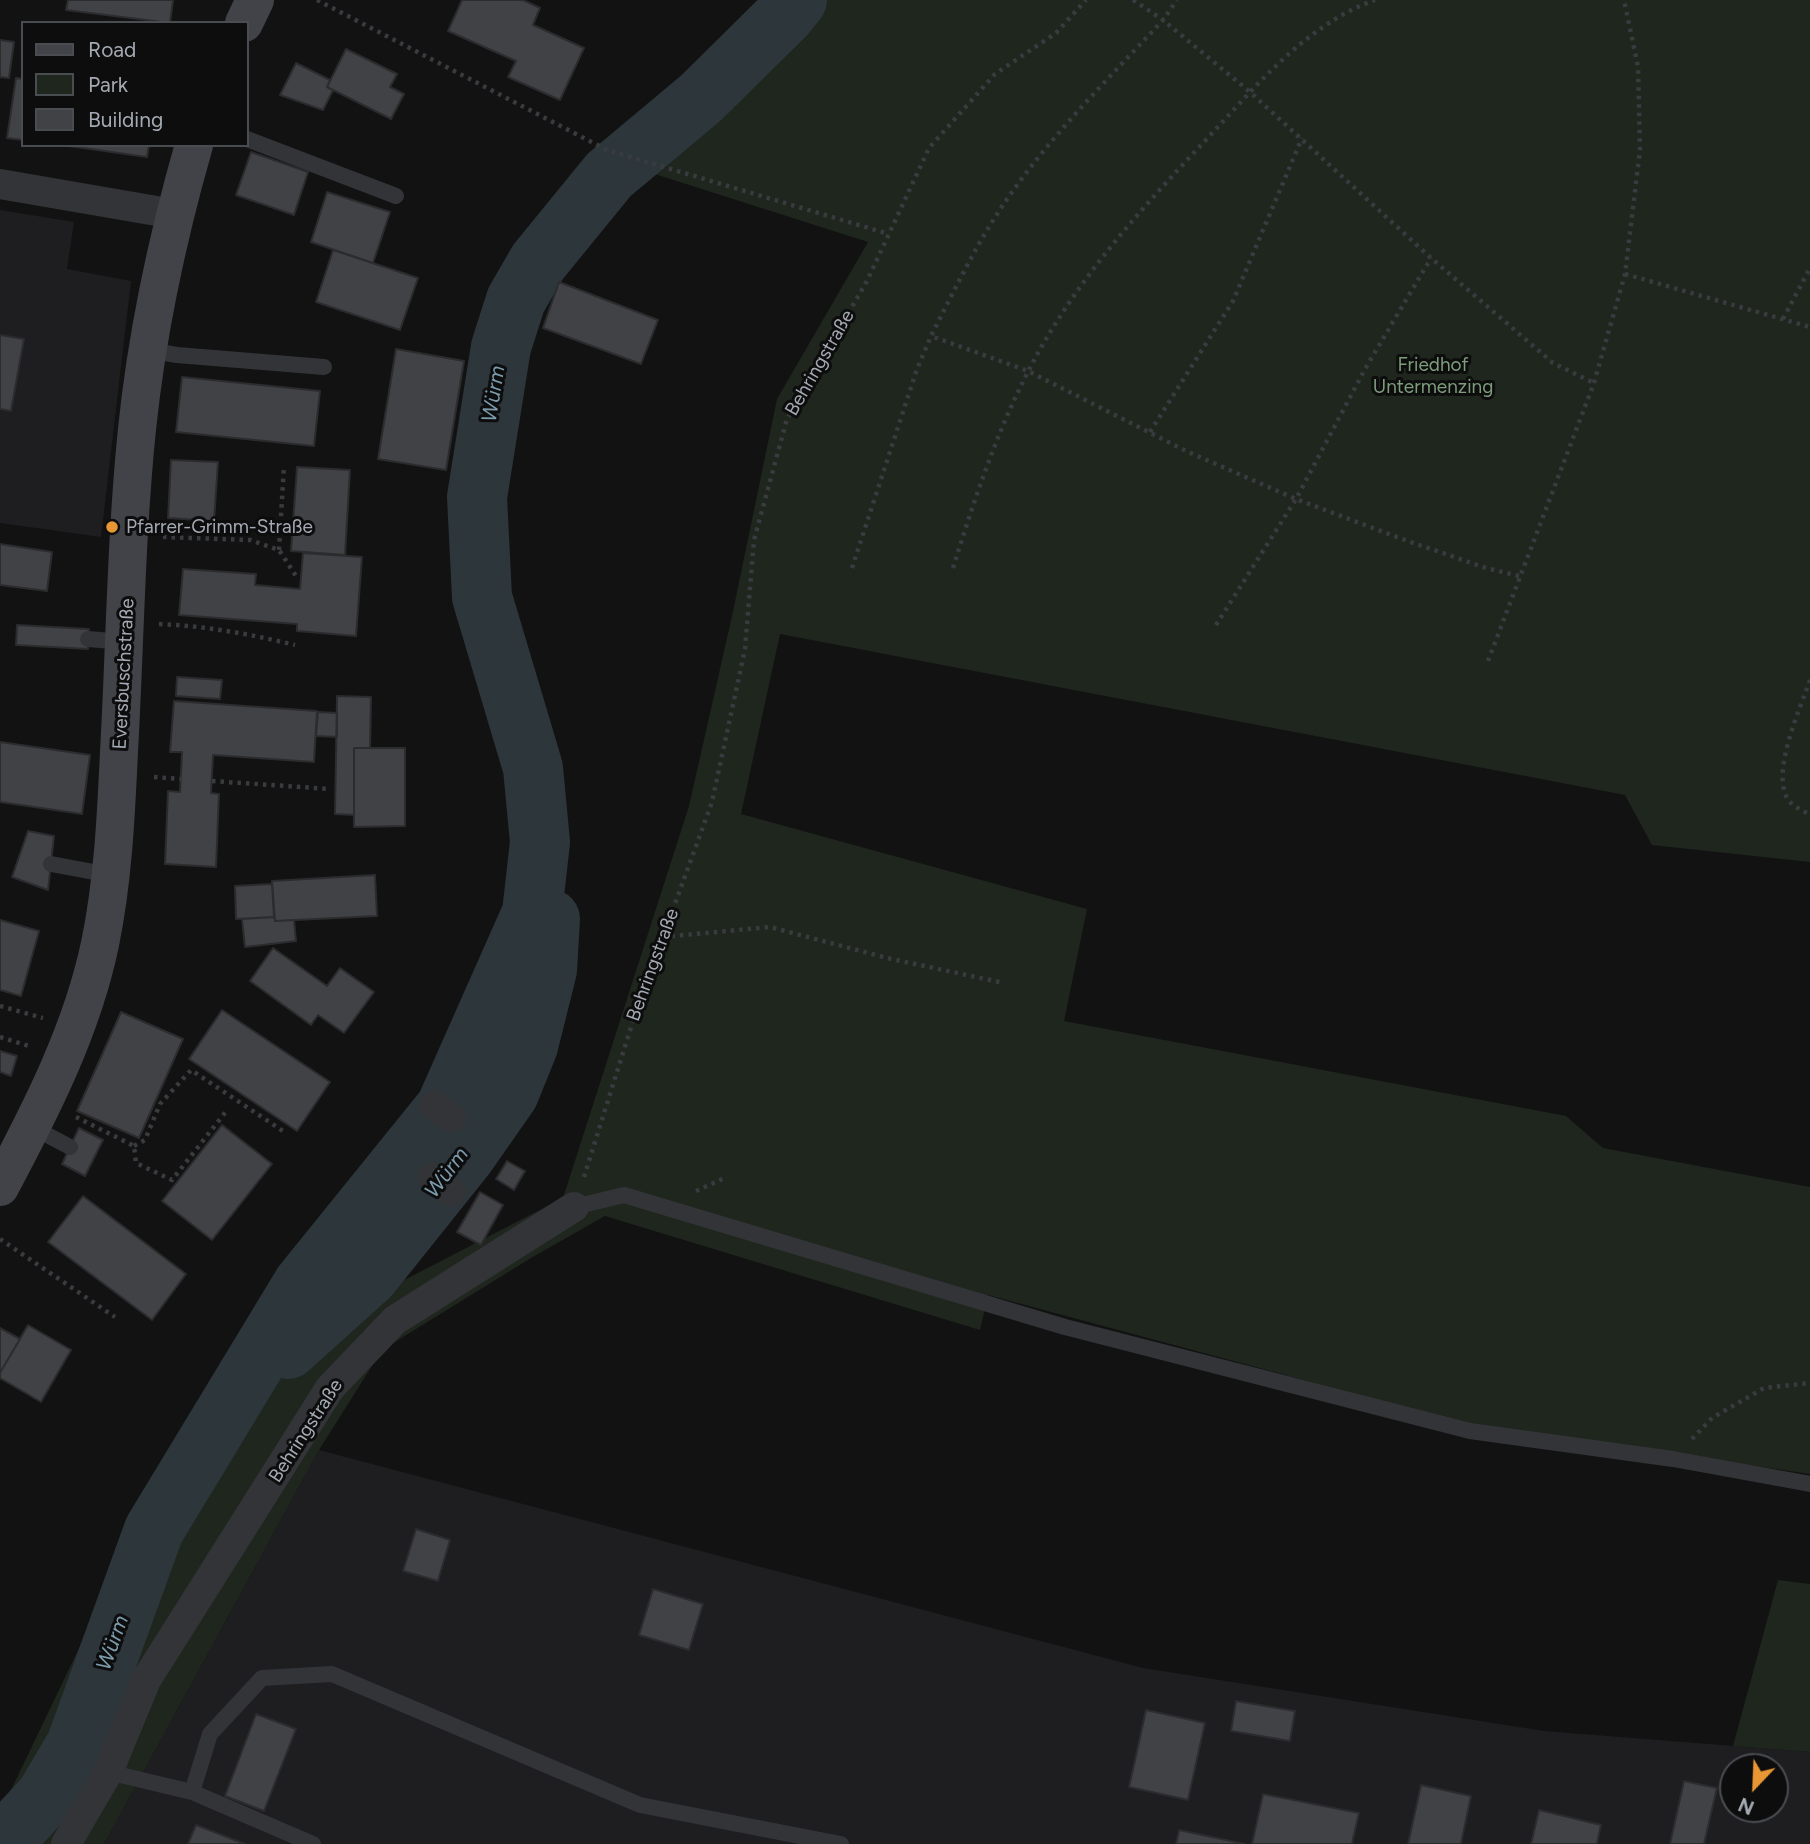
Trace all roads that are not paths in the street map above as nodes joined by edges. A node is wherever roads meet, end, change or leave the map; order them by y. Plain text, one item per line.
1 (255, 0) edge
2 (245, 21) edge
3 (248, 139) edge
4 (193, 147) edge
5 (0, 184) edge
6 (396, 196) dead end
7 (174, 214) junction
8 (148, 350) junction
9 (324, 367) dead end
10 (126, 632) junction
11 (88, 639) dead end
12 (51, 864) dead end
13 (111, 875) junction
14 (38, 1114) junction
15 (70, 1147) dead end
16 (0, 1187) edge
17 (574, 1208) joint
18 (1810, 1484) edge
19 (108, 1772) junction
20 (192, 1792) junction
21 (66, 1844) edge
22 (313, 1844) edge
23 (841, 1844) edge

1 - 2 main road
3 - 6 lane
4 - 7 main road, Eversbuschstraße
5 - 7 street
7 - 8 main road, Eversbuschstraße
8 - 9 lane
8 - 10 main road, Eversbuschstraße
10 - 11 lane
10 - 13 main road, Eversbuschstraße
12 - 13 lane
13 - 14 main road, Eversbuschstraße
14 - 15 lane
14 - 16 main road, Eversbuschstraße
17 - 18 lane
17 - 19 street, Behringstraße
19 - 20 lane
19 - 21 street, Behringstraße
20 - 22 lane
20 - 23 lane

